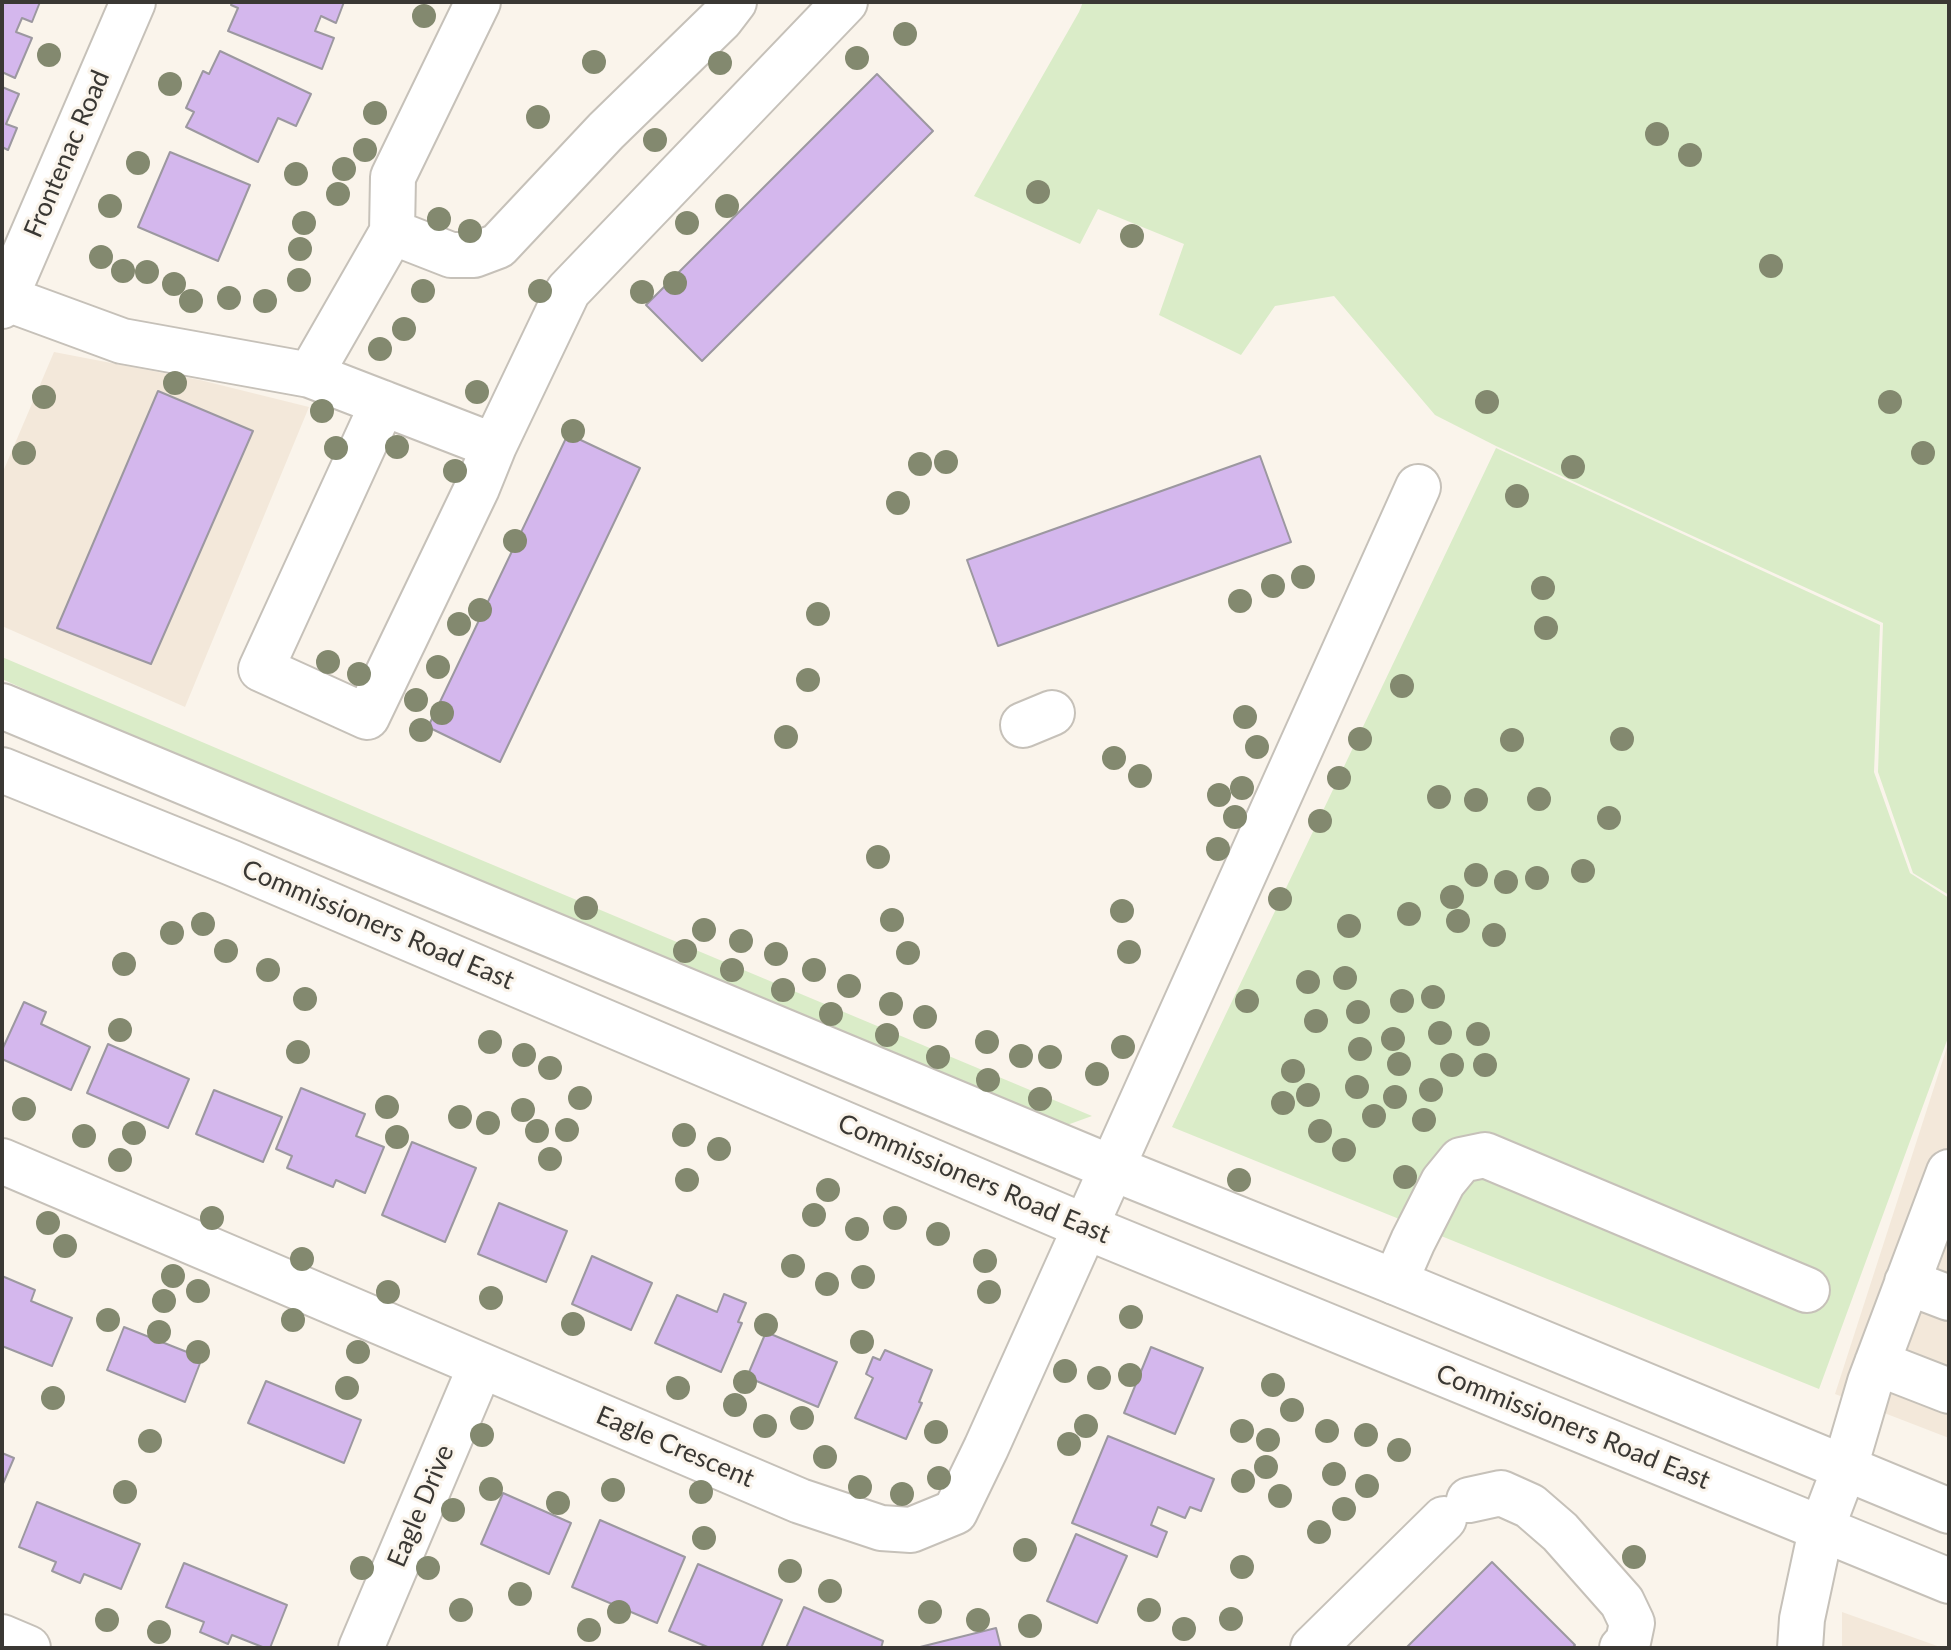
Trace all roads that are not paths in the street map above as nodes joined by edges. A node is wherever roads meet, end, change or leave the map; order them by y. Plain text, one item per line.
1 (133, 2) edge
2 (478, 2) edge
3 (734, 2) edge
4 (845, 2) edge
5 (392, 232) junction
6 (3, 301) edge
7 (310, 375) junction
8 (383, 403) junction
9 (494, 446) junction
10 (1418, 487) dead end
11 (2, 706) edge
12 (2, 770) edge
13 (2, 1161) edge
14 (1112, 1168) junction
15 (1949, 1172) edge
16 (1086, 1227) junction
17 (1395, 1282) junction
18 (1907, 1282) junction
19 (1807, 1290) dead end
20 (1949, 1298) edge
21 (1877, 1363) junction
22 (481, 1365) junction
23 (1949, 1391) edge
24 (1845, 1467) junction
25 (1949, 1511) edge
26 (1821, 1530) junction
27 (1949, 1581) edge
28 (2, 1637) edge
29 (28, 1648) edge
30 (361, 1648) edge
31 (1313, 1648) edge
32 (1622, 1648) edge
33 (1800, 1648) edge

1 - 6 main road, Frontenac Road
2 - 5 main road
3 - 5 main road
4 - 9 main road
5 - 7 main road
6 - 7 main road
7 - 8 main road
8 - 9 main road
8 - 9 main road
10 - 14 main road, Eagle Crescent
11 - 14 main road
12 - 16 main road, Commissioners Road East
13 - 22 main road, Eagle Crescent
14 - 16 main road, Eagle Crescent
14 - 17 main road
15 - 18 main road
16 - 22 main road, Eagle Crescent
16 - 26 main road, Commissioners Road East
17 - 19 main road
17 - 24 main road
18 - 20 main road
18 - 21 main road
21 - 23 main road
21 - 24 main road
22 - 30 main road, Eagle Drive
24 - 25 main road
24 - 26 main road
26 - 27 main road, Commissioners Road East
26 - 33 main road
28 - 29 main road
31 - 32 main road

